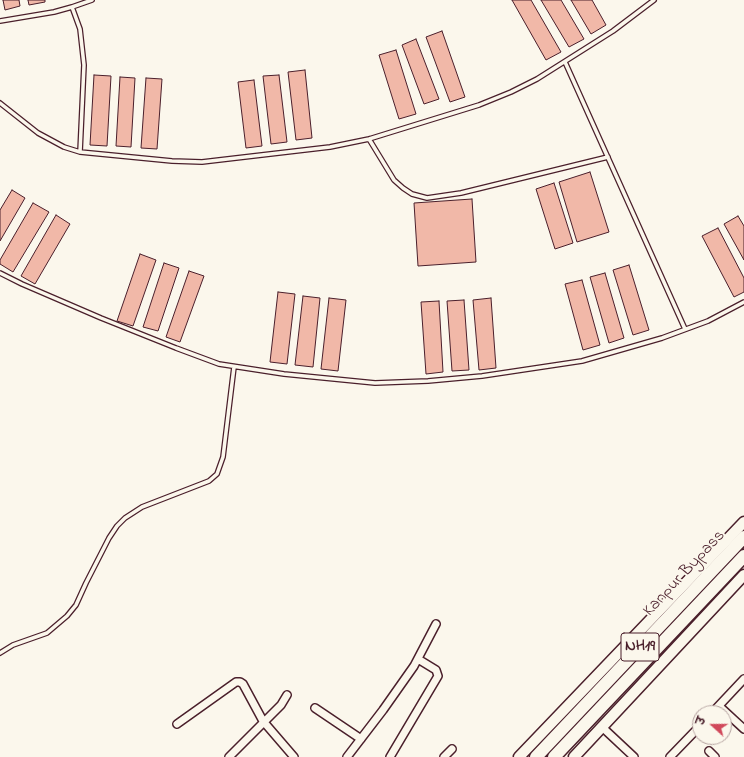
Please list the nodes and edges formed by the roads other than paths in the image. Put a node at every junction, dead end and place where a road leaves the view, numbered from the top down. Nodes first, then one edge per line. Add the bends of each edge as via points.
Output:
1 (92, 0) edge
2 (654, 0) edge
3 (72, 8) junction
4 (0, 21) edge
5 (565, 62) junction
6 (0, 103) edge
7 (369, 139) junction
8 (80, 152) junction
9 (608, 157) junction
10 (0, 273) edge
11 (744, 302) edge
12 (685, 329) junction
13 (234, 367) junction
14 (744, 522) edge
15 (744, 537) edge
16 (744, 556) edge
17 (744, 575) edge
18 (436, 624) dead end
19 (0, 653) edge
20 (418, 659) junction
21 (744, 679) edge
22 (287, 695) dead end
23 (720, 705) edge
24 (315, 708) dead end
25 (732, 718) edge
26 (263, 722) junction
27 (177, 724) dead end
28 (602, 727) junction
29 (744, 729) edge
30 (692, 734) edge
31 (361, 739) junction
32 (452, 749) dead end
33 (709, 751) dead end
34 (290, 756) edge
35 (229, 757) edge
36 (347, 757) edge
37 (390, 757) edge
38 (444, 757) edge
39 (519, 757) edge
40 (536, 757) edge
41 (554, 757) edge
42 (574, 757) edge
43 (634, 757) edge
44 (670, 757) edge
45 (715, 757) edge

1 - 3 lane
2 - 5 lane via 613,31
3 - 4 lane
3 - 8 lane via 80,29 84,65
5 - 7 lane via 511,92 478,105
5 - 9 lane
6 - 8 lane via 38,133 64,147
7 - 8 lane via 330,147 202,162
7 - 9 lane via 394,180 412,194 427,198 461,193
9 - 12 lane
10 - 13 lane via 101,318 219,364
11 - 12 lane via 708,321
12 - 13 lane via 582,361 428,382 375,384
13 - 19 lane via 223,457 217,474 209,481 142,507 125,518 116,526 76,605 67,616 47,633 13,645
14 - 39 main road
15 - 40 highway, Kanpur Bypass / NH19
16 - 41 highway, Kanpur Bypass / NH19
17 - 28 main road
18 - 20 street
20 - 31 street
20 - 37 street via 436,670 438,676
21 - 23 street
22 - 26 street via 281,705
24 - 31 street
25 - 29 street
26 - 27 street via 243,684 236,682
26 - 34 street
26 - 35 street
28 - 42 main road
28 - 43 street
30 - 44 street
31 - 36 street
32 - 38 street
33 - 45 street

